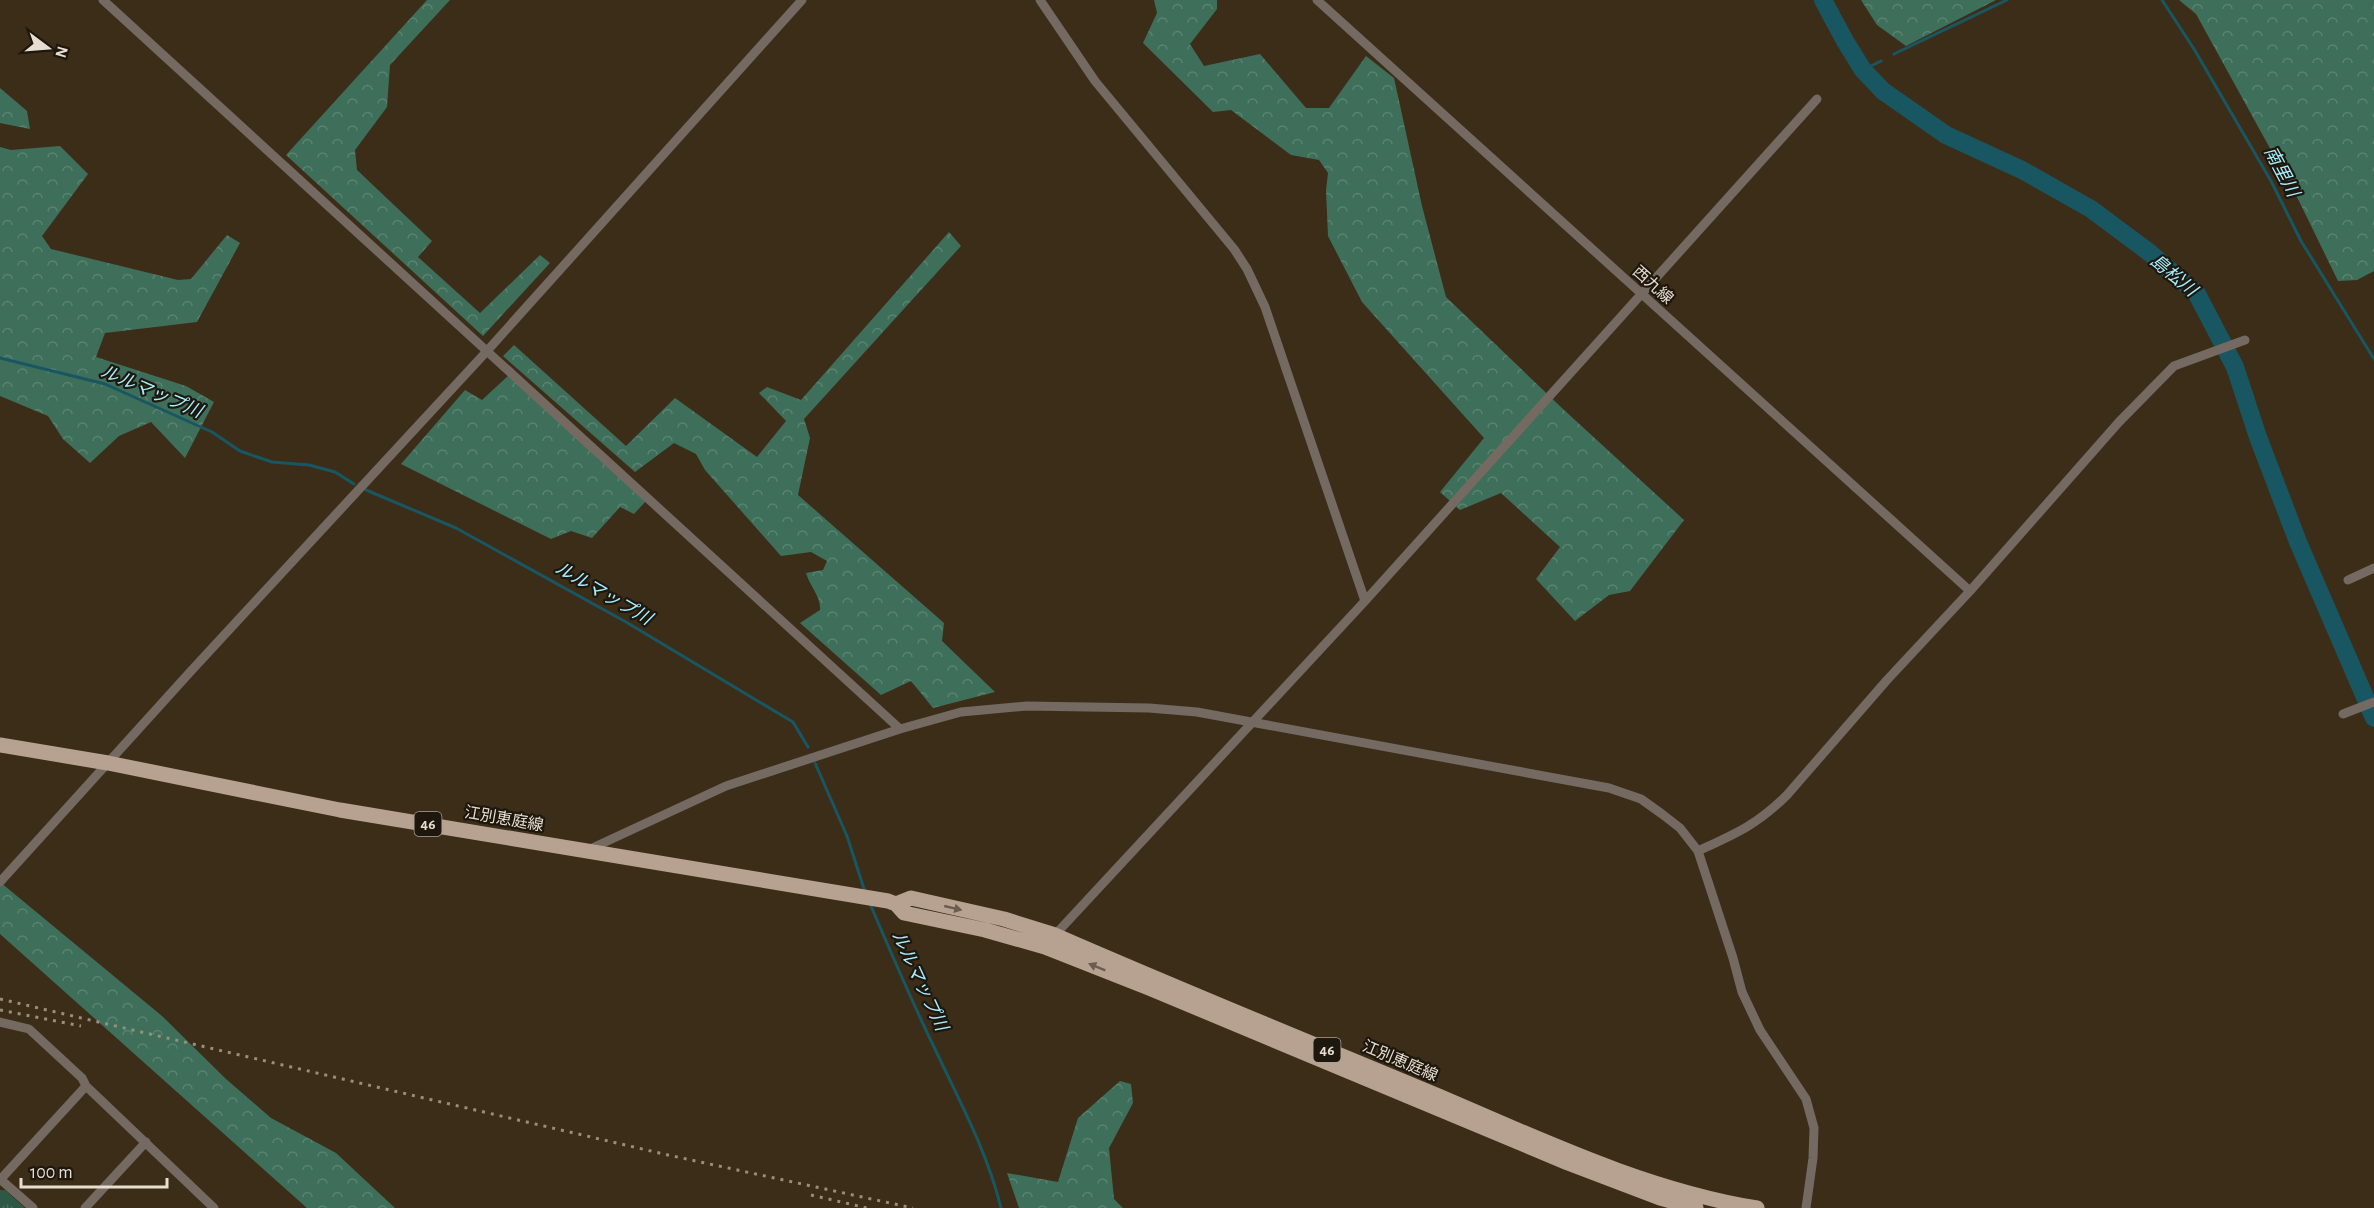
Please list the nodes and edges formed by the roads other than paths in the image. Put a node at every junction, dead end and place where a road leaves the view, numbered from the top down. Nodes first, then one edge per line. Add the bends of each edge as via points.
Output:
1 (103, 0) edge
2 (802, 0) edge
3 (1040, 0) edge
4 (1317, 0) edge
5 (1817, 99) dead end
6 (1641, 295) junction
7 (2244, 340) dead end
8 (487, 351) junction
9 (2374, 568) edge
10 (2348, 580) dead end
11 (1970, 591) junction
12 (1365, 601) junction
13 (2374, 702) edge
14 (2343, 714) dead end
15 (1252, 722) junction
16 (900, 729) junction
17 (0, 745) edge
18 (108, 763) junction
19 (586, 851) junction
20 (1698, 851) junction
21 (0, 882) edge
22 (1050, 941) junction
23 (2, 1025) edge
24 (86, 1086) junction
25 (146, 1142) junction
26 (0, 1179) edge
27 (33, 1208) edge
28 (85, 1208) edge
29 (214, 1208) edge
30 (1696, 1208) edge
31 (1757, 1208) edge
32 (1806, 1208) edge

1 - 8 street
2 - 8 street
3 - 12 street via 1095,81 1234,249 1246,269 1265,307
4 - 6 street, 西九線
5 - 6 street
6 - 11 street, 西九線
6 - 12 street
7 - 11 street via 2174,366 2119,422
8 - 16 street
8 - 18 street
9 - 10 street
11 - 20 street via 1769,813 1750,827
12 - 15 street
13 - 14 street
15 - 16 street via 1149,708 1028,706 961,712
15 - 20 street via 1609,788 1641,799 1680,828
15 - 22 street
16 - 19 street via 726,786
17 - 18 main road, 江別恵庭線 / 46
18 - 19 main road, 江別恵庭線 / 46 via 340,810
18 - 21 street
19 - 22 main road, 江別恵庭線 / 46 via 892,902 911,898 1005,920
20 - 32 street via 1742,992 1760,1030 1806,1099 1814,1128
30 -> 22 main road, 江別恵庭線 / 46 via 1568,1163
22 - 31 main road, 江別恵庭線 / 46 via 1576,1154 1670,1188
23 - 24 street via 28,1029
24 - 25 street
24 - 26 street
25 - 28 street
25 - 29 street
26 - 27 street

